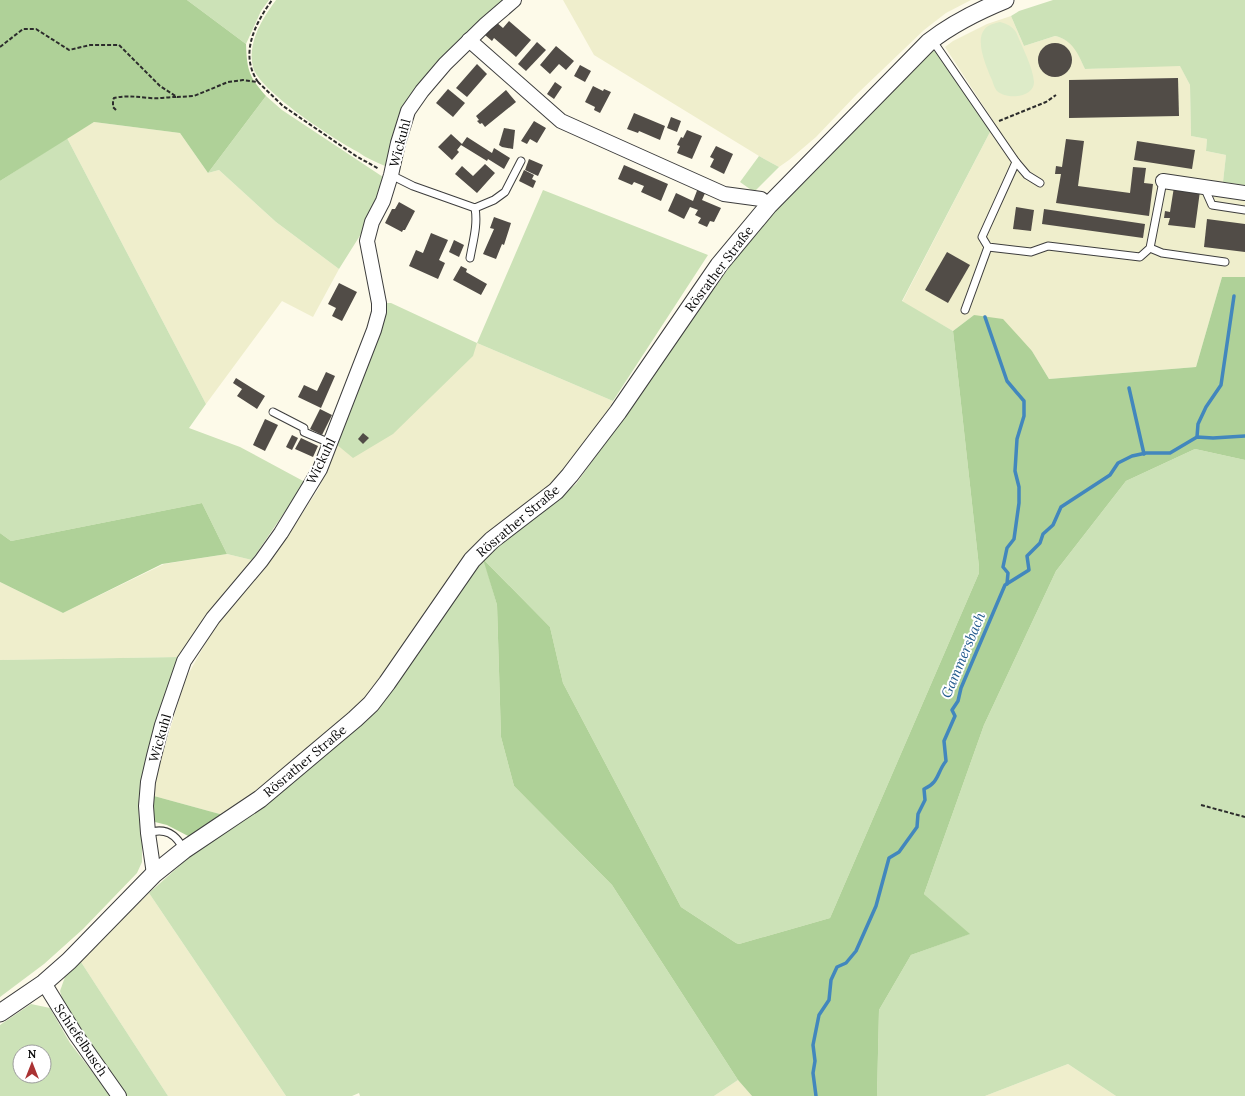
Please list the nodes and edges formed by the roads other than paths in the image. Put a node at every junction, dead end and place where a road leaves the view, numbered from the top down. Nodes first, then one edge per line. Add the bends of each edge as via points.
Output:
1 (514, 0) edge
2 (1004, 0) edge
3 (469, 40) junction
4 (929, 42) junction
5 (521, 161) dead end
6 (1016, 162) junction
7 (391, 175) junction
8 (1163, 181) joint
9 (1040, 183) dead end
10 (1204, 187) junction
11 (1245, 193) edge
12 (768, 205) junction
13 (475, 208) junction
14 (1245, 210) edge
15 (988, 247) junction
16 (1150, 248) junction
17 (470, 258) dead end
18 (1225, 262) dead end
19 (965, 310) dead end
20 (272, 412) dead end
21 (330, 443) junction
22 (148, 833) junction
23 (184, 850) junction
24 (154, 874) junction
25 (44, 983) junction
26 (0, 1013) edge
27 (119, 1096) edge

1 - 3 street, Wickuhl
2 - 4 street, Rösrather Straße via 947,28
3 - 7 street, Wickuhl via 422,91 408,111
3 - 12 street via 561,121 724,194 761,199
4 - 6 lane via 937,47
4 - 12 street, Rösrather Straße
5 - 13 lane via 505,192
6 - 9 lane
6 - 15 lane via 982,237
7 - 13 lane via 413,186
7 - 21 street, Wickuhl via 367,241 379,312
8 - 10 street
8 - 16 lane
10 - 11 street
10 - 14 lane via 1212,205
12 - 23 street, Rösrather Straße via 719,265 618,412 570,475 556,491 492,540 472,560 370,704 260,799
13 - 17 lane via 476,231
15 - 16 lane via 1031,252 1048,246 1140,257
15 - 19 lane
16 - 18 lane via 1162,253
20 - 21 lane via 304,428 304,432
21 - 22 street, Wickuhl via 320,469 281,533 214,618 184,661 162,725 148,782
22 - 23 lane via 170,833 176,837
22 - 24 street, Wickuhl
23 - 24 street, Rösrather Straße
24 - 25 street, Rösrather Straße
25 - 26 street, Rösrather Straße
25 - 27 street, Schiefelbusch via 76,1035

